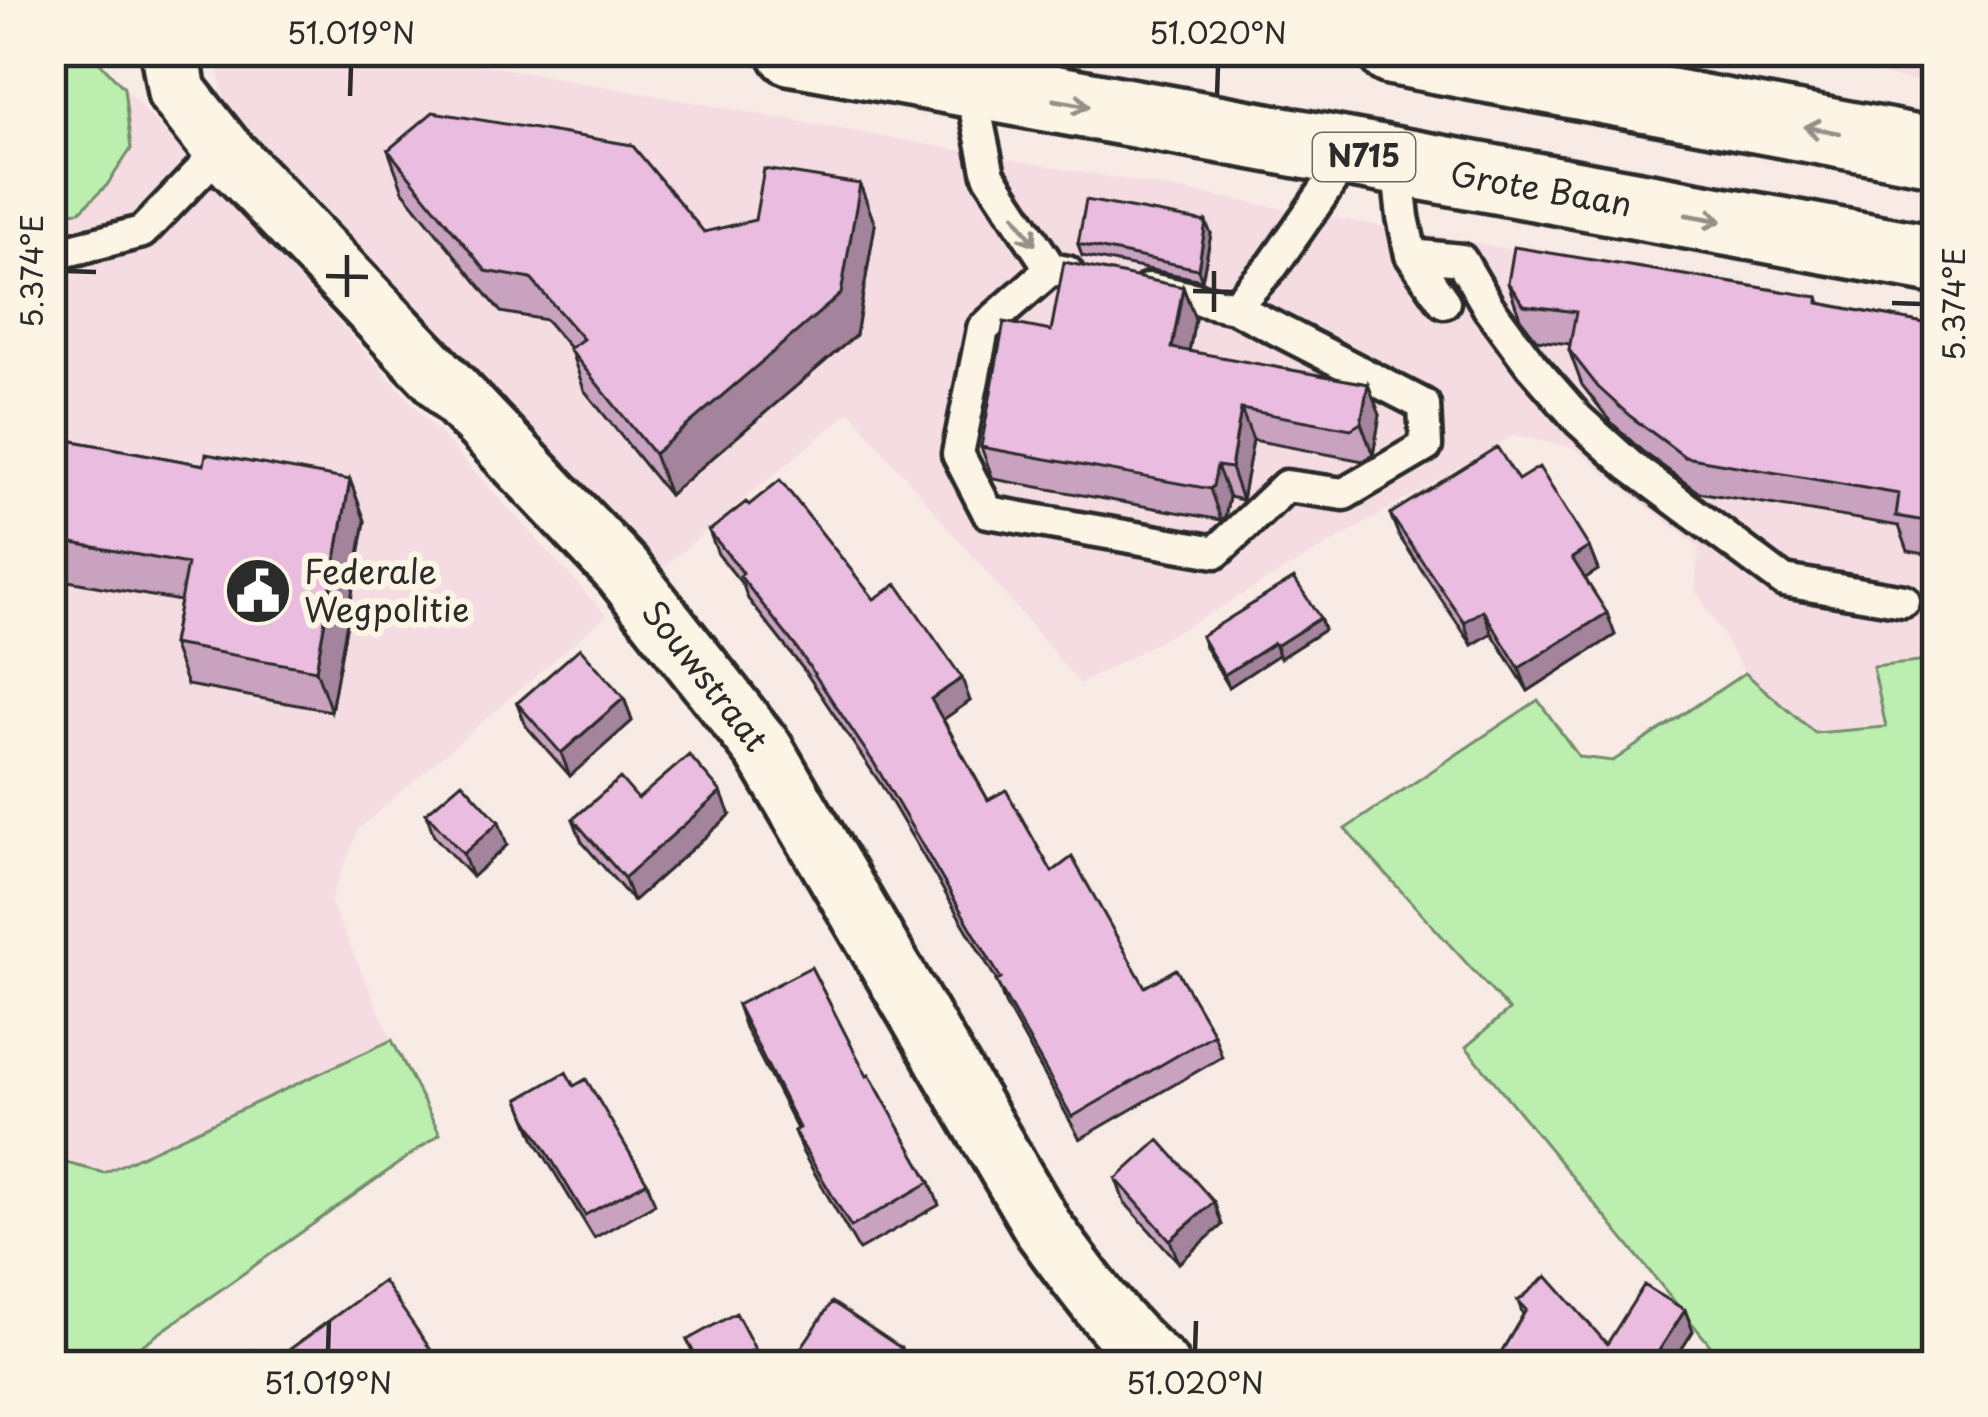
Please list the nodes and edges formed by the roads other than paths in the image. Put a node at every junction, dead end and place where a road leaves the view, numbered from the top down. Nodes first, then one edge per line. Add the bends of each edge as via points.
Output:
1 (170, 51) edge
2 (792, 51) edge
3 (1393, 51) edge
4 (970, 84) junction
5 (222, 149) junction
6 (1937, 152) edge
7 (1366, 157) junction
8 (51, 255) edge
9 (1411, 255) junction
10 (1937, 260) edge
11 (1051, 269) junction
12 (1444, 302) dead end
13 (1234, 307) junction
14 (1904, 601) dead end
15 (1160, 1366) edge

1 - 5 street, Souwstraat via 177,92
2 - 4 main road, Grote Baan / N715
6 -> 3 main road
4 -> 7 main road, Grote Baan / N715
4 -> 11 lane via 989,175
5 - 8 lane via 142,232
5 - 15 street, Souwstraat via 623,571 764,750 1044,1229 1096,1301
7 - 9 lane via 1402,217
7 -> 10 main road, Grote Baan / N715
7 - 13 lane via 1330,183
9 - 12 lane
9 - 14 lane via 1461,260 1579,420 1784,581
11 - 13 lane
11 - 13 lane via 982,329 958,454 988,512 1216,552 1286,486 1344,494 1426,446 1424,405

